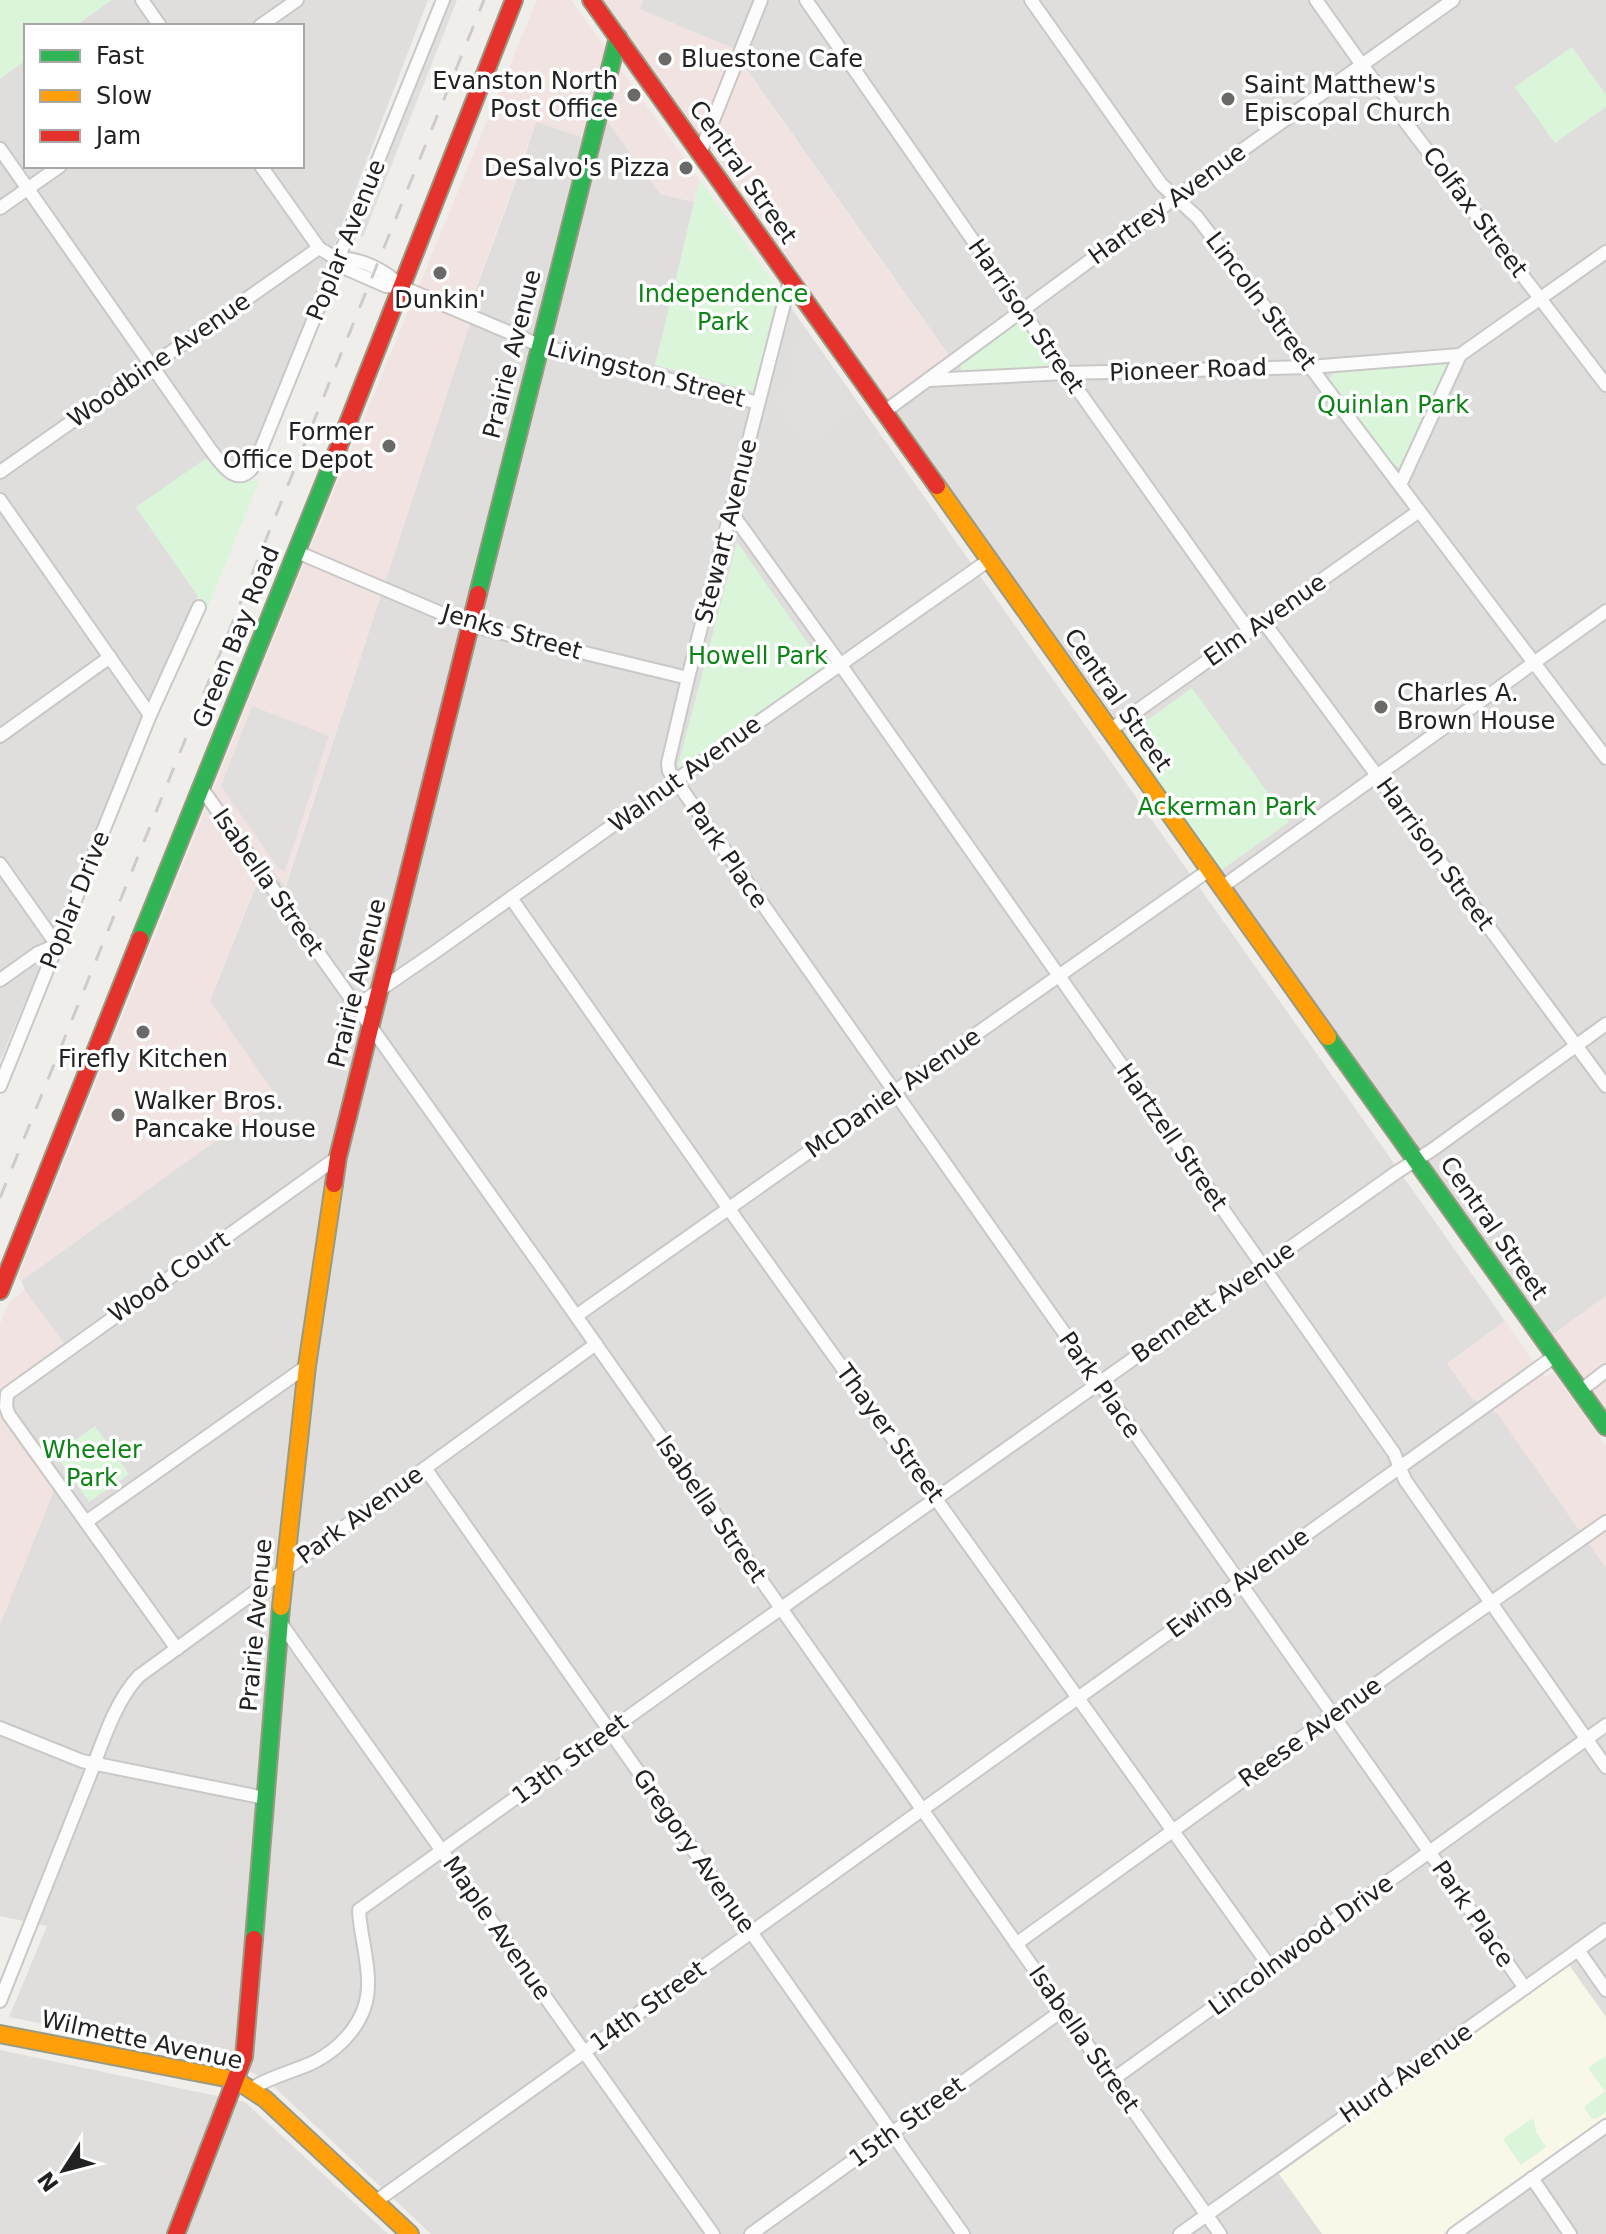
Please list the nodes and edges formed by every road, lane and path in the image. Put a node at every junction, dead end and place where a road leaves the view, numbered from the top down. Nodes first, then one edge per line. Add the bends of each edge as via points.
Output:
1 (142, 0) edge
2 (297, 0) edge
3 (443, 0) edge
4 (514, 0) edge
5 (591, 0) edge
6 (761, 0) edge
7 (806, 0) edge
8 (1031, 0) edge
9 (1316, 0) edge
10 (1453, 0) edge
11 (159, 24) edge
12 (263, 24) edge
13 (618, 37) junction
14 (1362, 65) junction
15 (0, 149) edge
16 (700, 153) junction
17 (57, 168) edge
18 (262, 168) edge
19 (28, 189) junction
20 (1175, 198) junction
21 (0, 208) edge
22 (319, 248) junction
23 (1606, 252) edge
24 (337, 259) junction
25 (790, 280) junction
26 (402, 287) junction
27 (1541, 298) junction
28 (1022, 311) junction
29 (539, 345) junction
30 (1460, 355) junction
31 (151, 365) junction
32 (1310, 367) junction
33 (1066, 373) junction
34 (928, 380) junction
35 (1606, 385) edge
36 (758, 403) junction
37 (884, 412) junction
38 (0, 472) edge
39 (1400, 485) junction
40 (0, 500) edge
41 (1419, 511) junction
42 (731, 512) junction
43 (297, 552) junction
44 (989, 560) junction
45 (199, 607) dead end
46 (1606, 611) edge
47 (1263, 621) junction
48 (469, 625) junction
49 (1249, 631) junction
50 (110, 657) junction
51 (1534, 663) junction
52 (840, 664) junction
53 (688, 678) junction
54 (150, 715) junction
55 (1110, 730) junction
56 (0, 736) edge
57 (1606, 758) edge
58 (1377, 776) junction
59 (675, 781) junction
60 (200, 786) junction
61 (0, 864) edge
62 (1209, 870) junction
63 (1222, 887) junction
64 (511, 898) junction
65 (57, 945) junction
66 (1059, 976) junction
67 (0, 980) edge
68 (381, 989) junction
69 (353, 1002) junction
70 (1606, 1024) edge
71 (371, 1026) junction
72 (1576, 1045) junction
73 (0, 1086) edge
74 (1606, 1086) edge
75 (894, 1092) junction
76 (338, 1157) junction
77 (1416, 1160) junction
78 (729, 1209) junction
79 (1263, 1267) junction
80 (0, 1291) edge
81 (576, 1316) junction
82 (596, 1344) junction
83 (1555, 1356) junction
84 (307, 1366) junction
85 (1606, 1371) edge
86 (1098, 1383) junction
87 (1580, 1391) junction
88 (1606, 1427) edge
89 (1400, 1467) junction
90 (425, 1468) junction
91 (936, 1499) junction
92 (86, 1522) junction
93 (1606, 1522) edge
94 (284, 1570) junction
95 (1239, 1583) junction
96 (1492, 1603) junction
97 (781, 1609) junction
98 (280, 1622) junction
99 (177, 1649) junction
100 (1079, 1697) junction
101 (1333, 1716) junction
102 (1606, 1725) edge
103 (0, 1728) edge
104 (609, 1731) junction
105 (1587, 1739) junction
106 (94, 1764) junction
107 (1606, 1767) edge
108 (265, 1798) junction
109 (921, 1810) junction
110 (1174, 1829) junction
111 (442, 1851) junction
112 (1429, 1852) junction
113 (1606, 1930) edge
114 (751, 1932) junction
115 (1016, 1944) junction
116 (1578, 1950) junction
117 (1270, 1967) junction
118 (1525, 1988) junction
119 (1606, 1990) edge
120 (0, 2001) edge
121 (1063, 2010) junction
122 (0, 2034) edge
123 (584, 2052) junction
124 (1112, 2080) junction
125 (244, 2084) junction
126 (1606, 2126) edge
127 (892, 2133) junction
128 (1532, 2178) junction
129 (375, 2202) junction
130 (1206, 2215) junction
131 (176, 2234) edge
132 (410, 2234) edge
133 (713, 2234) edge
134 (751, 2234) edge
135 (963, 2234) edge
136 (1180, 2234) edge
137 (1220, 2234) edge
138 (1454, 2234) edge
139 (1570, 2234) edge

1 - 11 street
2 - 12 street
3 - 24 street, Poplar Avenue
4 - 26 main road, Green Bay Road
5 - 13 main road, Central Street
6 - 16 street
7 - 28 street, Harrison Street
8 - 20 street, Lincoln Street
9 - 14 street, Colfax Street
10 - 14 street, Hartrey Avenue
13 - 16 main road, Central Street
13 - 29 main road, Prairie Avenue
14 - 20 street, Hartrey Avenue
14 - 27 street, Colfax Street
15 - 19 street
16 - 25 main road, Central Street
17 - 19 street
18 - 22 street, Livingston Street
19 - 21 street
19 - 31 street
20 - 28 street, Hartrey Avenue
20 - 32 street, Lincoln Street via 1197,217
22 - 24 street, Livingston Street
22 - 31 street, Woodbine Avenue
23 - 27 street
24 - 26 street, Livingston Street via 386,286
24 - 31 street, Poplar Avenue via 255,464 243,476 226,470
25 - 36 street, Stewart Avenue
25 - 37 main road, Central Street
26 - 29 street, Livingston Street
26 - 43 main road, Green Bay Road
27 - 30 street
27 - 35 street, Colfax Street
28 - 33 street, Harrison Street
28 - 34 street, Hartrey Avenue
29 - 36 street, Livingston Street
29 - 48 main road, Prairie Avenue
30 - 32 street, Pioneer Road
30 - 39 street
31 - 38 street, Woodbine Avenue
32 - 33 street, Pioneer Road
32 - 39 street, Lincoln Street
33 - 34 street, Pioneer Road
33 - 49 street, Harrison Street
34 - 37 street, Hartrey Avenue
36 - 42 street, Stewart Avenue
37 - 44 main road, Central Street
39 - 41 street, Lincoln Street
40 - 50 street
41 - 47 street, Elm Avenue
41 - 51 street, Lincoln Street
42 - 52 street, Hartzell Street
42 - 53 street, Stewart Avenue
43 - 48 street, Jenks Street
43 - 60 main road, Green Bay Road
44 - 52 street, Walnut Avenue
44 - 55 main road, Central Street
45 - 54 street
46 - 51 street
47 - 49 street, Elm Avenue
47 - 58 street, Harrison Street
48 - 53 street, Jenks Street
48 - 68 main road, Prairie Avenue
49 - 55 street, Elm Avenue
50 - 54 street
50 - 56 street
51 - 57 street, Lincoln Street
51 - 58 street
52 - 59 street, Walnut Avenue
52 - 66 street, Hartzell Street
53 - 59 street, Stewart Avenue via 668,763
54 - 65 street, Poplar Drive
55 - 62 main road, Central Street
58 - 63 street
58 - 72 street, Harrison Street
59 - 64 street, Walnut Avenue
59 - 75 street, Park Place
60 - 69 street, Isabella Street
60 - 80 main road, Green Bay Road
61 - 65 street
62 - 63 main road, Central Street
62 - 66 street, McDaniel Avenue
63 - 77 main road, Central Street
64 - 68 street, Walnut Avenue
64 - 78 street, Thayer Street
65 - 67 street
65 - 73 street, Poplar Drive
66 - 75 street, McDaniel Avenue
66 - 79 street, Hartzell Street
68 - 69 street, Walnut Avenue
68 - 71 main road, Prairie Avenue
69 - 71 street, Isabella Street
70 - 72 street, Bennett Avenue
71 - 76 main road, Prairie Avenue
71 - 81 street, Isabella Street
72 - 74 street, Harrison Street
72 - 77 street, Bennett Avenue
75 - 78 street, McDaniel Avenue
75 - 86 street, Park Place
76 - 84 main road, Prairie Avenue
76 - 92 street, Wood Court via 12,1388 5,1400 9,1415
77 - 79 street, Bennett Avenue
77 - 83 main road, Central Street
78 - 81 street, McDaniel Avenue
78 - 91 street, Thayer Street
79 - 86 street, Bennett Avenue
79 - 89 street, Hartzell Street
81 - 82 street, Isabella Street
82 - 90 street, Park Avenue
82 - 97 street, Isabella Street
83 - 87 main road, Central Street
83 - 89 street, Ewing Avenue
84 - 92 street
84 - 94 main road, Prairie Avenue
85 - 87 street
86 - 91 street, Bennett Avenue
86 - 95 street, Park Place
87 - 88 main road, Central Street
89 - 95 street, Ewing Avenue
89 - 96 street, Hartzell Street
90 - 94 street, Park Avenue
90 - 104 street, Gregory Avenue
91 - 97 street, Bennett Avenue
91 - 100 street, Thayer Street
92 - 99 street
93 - 96 street, Reese Avenue
94 - 98 main road, Prairie Avenue
94 - 99 street, Park Avenue
95 - 100 street, Ewing Avenue
95 - 101 street, Park Place
96 - 101 street, Reese Avenue
96 - 105 street, Hartzell Street
97 - 104 street, 13th Street
97 - 109 street, Isabella Street
98 - 108 main road, Prairie Avenue
98 - 111 street, Maple Avenue
99 - 106 street, Park Avenue via 131,1685
100 - 109 street, Ewing Avenue
100 - 110 street, Thayer Street
101 - 110 street, Reese Avenue
101 - 112 street, Park Place
102 - 105 street, Lincolnwood Drive
103 - 106 street
104 - 111 street, 13th Street
104 - 114 street, Gregory Avenue
105 - 107 street, Hartzell Street
105 - 112 street, Lincolnwood Drive
106 - 108 street
106 - 120 street, Park Avenue
108 - 125 main road, Prairie Avenue
109 - 114 street, 14th Street
109 - 115 street, Isabella Street
110 - 115 street, Reese Avenue
110 - 117 street, Thayer Street
111 - 123 street, Maple Avenue
111 - 125 street, 13th Street via 359,1910 368,1984 364,2010 349,2035 298,2069
112 - 117 street, Lincolnwood Drive
112 - 118 street, Park Place
113 - 116 street, Hurd Avenue
114 - 123 street, 14th Street
114 - 127 street, Gregory Avenue
115 - 121 street, Isabella Street
116 - 118 street, Hurd Avenue
116 - 119 street
117 - 124 street, Lincolnwood Drive
118 - 130 street, Hurd Avenue
121 - 124 street, Isabella Street
121 - 127 street, 15th Street
122 - 125 main road, Wilmette Avenue
123 - 129 street, 14th Street
123 - 133 street, Maple Avenue
124 - 130 street, Isabella Street
125 - 129 main road, Wilmette Avenue
125 - 131 main road, Prairie Avenue
126 - 128 street
127 - 134 street, 15th Street
127 - 135 street, Gregory Avenue
128 - 138 street
128 - 139 street
129 - 132 main road, Wilmette Avenue
130 - 136 street, Hurd Avenue
130 - 137 street, Isabella Street

